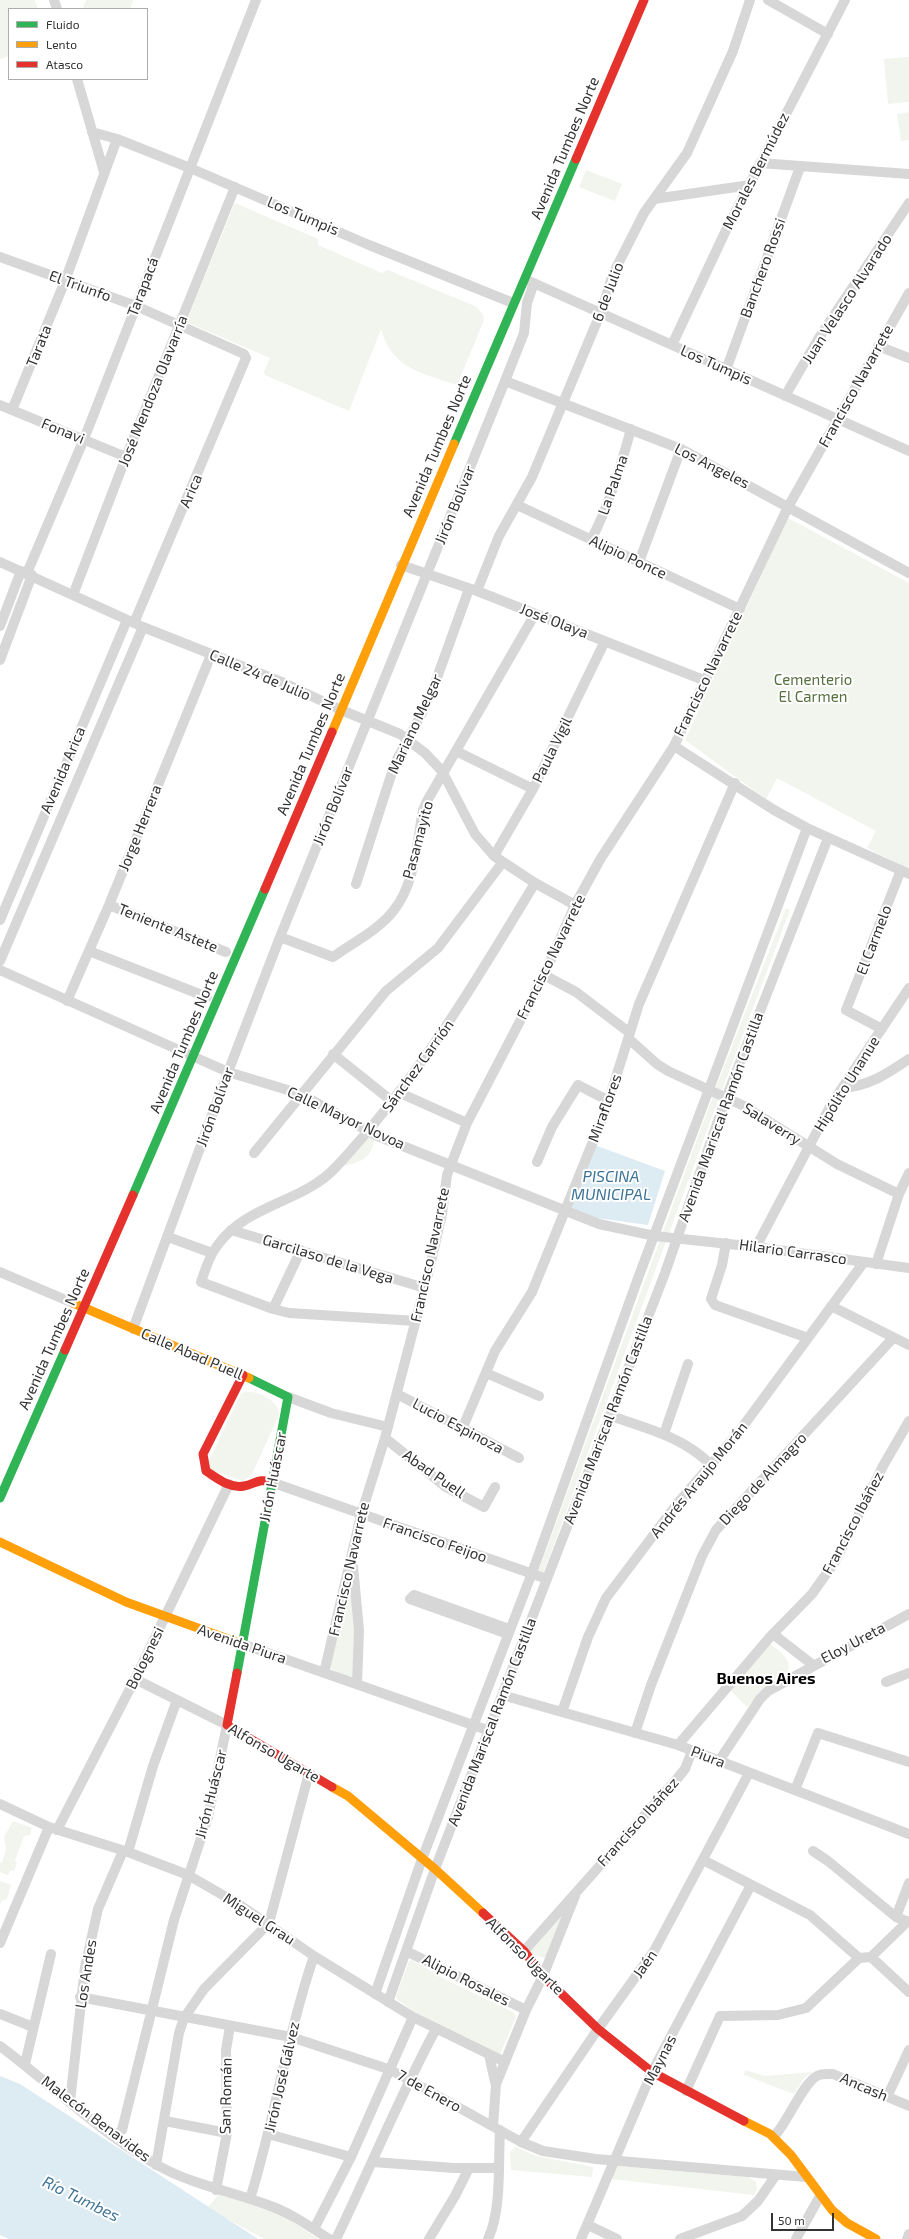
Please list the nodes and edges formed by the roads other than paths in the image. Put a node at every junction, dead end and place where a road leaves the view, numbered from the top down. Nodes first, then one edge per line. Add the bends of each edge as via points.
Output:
1 (256, 0) edge
2 (644, 0) edge
3 (750, 0) edge
4 (768, 0) edge
5 (845, 0) edge
6 (828, 34) junction
7 (77, 80) edge
8 (92, 132) junction
9 (117, 139) junction
10 (760, 163) junction
11 (800, 167) junction
12 (190, 168) junction
13 (104, 172) junction
14 (909, 174) edge
15 (750, 185) junction
16 (235, 187) junction
17 (654, 198) junction
18 (909, 203) edge
19 (0, 257) edge
20 (524, 279) junction
21 (65, 282) junction
22 (534, 283) junction
23 (909, 293) edge
24 (506, 301) junction
25 (136, 306) junction
26 (601, 312) junction
27 (180, 325) junction
28 (672, 345) junction
29 (878, 346) junction
30 (246, 358) joint
31 (909, 358) edge
32 (726, 370) junction
33 (505, 381) junction
34 (785, 396) junction
35 (562, 402) junction
36 (0, 405) edge
37 (12, 410) junction
38 (838, 419) junction
39 (631, 429) junction
40 (84, 439) junction
41 (681, 450) junction
42 (909, 451) edge
43 (126, 457) junction
44 (517, 505) junction
45 (788, 507) junction
46 (591, 540) junction
47 (0, 562) edge
48 (638, 562) junction
49 (395, 563) junction
50 (27, 573) junction
51 (909, 573) edge
52 (426, 575) junction
53 (473, 590) junction
54 (73, 596) junction
55 (740, 609) junction
56 (535, 614) junction
57 (135, 623) junction
58 (0, 626) edge
59 (605, 641) junction
60 (211, 655) junction
61 (0, 660) edge
62 (706, 681) junction
63 (336, 694) dead end
64 (329, 709) junction
65 (341, 710) junction
66 (367, 721) junction
67 (408, 739) junction
68 (674, 746) junction
69 (456, 751) junction
70 (442, 771) junction
71 (735, 783) junction
72 (533, 789) junction
73 (807, 828) junction
74 (828, 838) junction
75 (494, 856) junction
76 (502, 863) junction
77 (905, 872) edge
78 (534, 883) junction
79 (356, 884) dead end
80 (109, 905) junction
81 (575, 905) junction
82 (0, 920) edge
83 (280, 937) junction
84 (89, 951) junction
85 (226, 952) dead end
86 (0, 961) edge
87 (0, 970) edge
88 (544, 975) junction
89 (909, 988) edge
90 (207, 997) dead end
91 (67, 1001) junction
92 (882, 1029) junction
93 (630, 1036) junction
94 (333, 1054) junction
95 (193, 1057) junction
96 (909, 1059) edge
97 (228, 1072) junction
98 (842, 1088) junction
99 (708, 1090) junction
100 (400, 1093) junction
101 (301, 1094) junction
102 (726, 1098) junction
103 (609, 1101) junction
104 (393, 1102) junction
105 (468, 1123) junction
106 (368, 1130) junction
107 (808, 1146) junction
108 (254, 1152) dead end
109 (537, 1162) dead end
110 (451, 1164) junction
111 (909, 1173) edge
112 (899, 1194) junction
113 (564, 1210) junction
114 (231, 1230) junction
115 (655, 1236) junction
116 (168, 1237) junction
117 (676, 1237) junction
118 (726, 1243) junction
119 (756, 1247) junction
120 (301, 1250) junction
121 (212, 1254) junction
122 (864, 1262) junction
123 (876, 1264) junction
124 (909, 1268) edge
125 (0, 1272) edge
126 (425, 1288) junction
127 (73, 1304) joint
128 (831, 1306) junction
129 (83, 1308) junction
130 (273, 1309) junction
131 (416, 1321) junction
132 (133, 1330) junction
133 (808, 1338) junction
134 (893, 1338) junction
135 (909, 1345) edge
136 (688, 1364) dead end
137 (486, 1373) junction
138 (243, 1375) junction
139 (397, 1394) junction
140 (539, 1396) dead end
141 (288, 1397) junction
142 (611, 1416) junction
143 (909, 1421) edge
144 (388, 1427) junction
145 (463, 1427) junction
146 (664, 1434) junction
147 (385, 1438) junction
148 (519, 1458) dead end
149 (710, 1464) junction
150 (271, 1482) junction
151 (229, 1484) junction
152 (495, 1487) dead end
153 (0, 1498) edge
154 (360, 1515) junction
155 (0, 1542) edge
156 (352, 1556) junction
157 (532, 1573) junction
158 (547, 1579) junction
159 (909, 1614) edge
160 (165, 1617) junction
161 (508, 1632) junction
162 (774, 1634) junction
163 (242, 1644) junction
164 (813, 1665) junction
165 (324, 1673) junction
166 (909, 1673) edge
167 (135, 1679) junction
168 (886, 1682) dead end
169 (358, 1684) junction
170 (502, 1695) junction
171 (177, 1700) junction
172 (562, 1712) junction
173 (227, 1725) junction
174 (474, 1726) junction
175 (490, 1731) junction
176 (635, 1733) junction
177 (678, 1745) junction
178 (692, 1751) junction
179 (719, 1761) junction
180 (909, 1762) edge
181 (309, 1773) junction
182 (749, 1773) junction
183 (795, 1790) junction
184 (0, 1804) edge
185 (53, 1829) junction
186 (909, 1834) edge
187 (813, 1851) dead end
188 (125, 1852) junction
189 (422, 1859) junction
190 (703, 1860) junction
191 (435, 1869) junction
192 (188, 1875) junction
193 (909, 1883) edge
194 (751, 1885) junction
195 (578, 1889) junction
196 (896, 1917) junction
197 (908, 1922) edge
198 (269, 1923) junction
199 (0, 1943) edge
200 (406, 1951) junction
201 (524, 1951) junction
202 (50, 1954) dead end
203 (314, 1956) junction
204 (871, 1957) junction
205 (859, 1958) junction
206 (543, 1976) junction
207 (909, 1992) edge
208 (375, 1994) junction
209 (80, 1997) junction
210 (388, 2002) junction
211 (526, 2010) junction
212 (152, 2012) junction
213 (0, 2014) edge
214 (414, 2017) junction
215 (184, 2018) junction
216 (230, 2026) junction
217 (33, 2027) junction
218 (436, 2029) junction
219 (598, 2029) junction
220 (291, 2037) junction
221 (0, 2046) edge
222 (909, 2050) edge
223 (489, 2055) junction
224 (505, 2062) junction
225 (25, 2064) junction
226 (391, 2070) junction
227 (652, 2072) junction
228 (409, 2080) junction
229 (496, 2084) junction
230 (686, 2091) junction
231 (887, 2097) junction
232 (70, 2102) junction
233 (909, 2106) edge
234 (165, 2121) junction
235 (496, 2128) junction
236 (227, 2133) junction
237 (777, 2133) dead end
238 (268, 2134) junction
239 (115, 2136) junction
240 (521, 2142) junction
241 (351, 2157) junction
242 (615, 2160) junction
243 (373, 2162) junction
244 (156, 2165) junction
245 (469, 2168) junction
246 (498, 2168) junction
247 (776, 2175) junction
248 (806, 2177) junction
249 (216, 2190) junction
250 (820, 2196) junction
251 (250, 2199) junction
252 (588, 2225) junction
253 (314, 2229) junction
254 (909, 2234) edge
255 (329, 2239) edge
256 (336, 2239) edge
257 (429, 2239) edge
258 (488, 2239) edge
259 (581, 2239) edge
260 (617, 2239) edge
261 (680, 2239) edge
262 (796, 2239) edge
263 (876, 2239) edge
264 (907, 2239) edge

1 - 12 street, Tarapacá
2 - 20 main road, Avenida Tumbes Norte
3 - 17 street, 6 de Julio via 733,51 687,154
4 - 6 street
5 - 6 street, Morales Bermúdez
6 - 10 street, Morales Bermúdez
7 - 8 street
8 - 9 street, Los Tumpis
8 - 13 street
9 - 12 street, Los Tumpis
9 - 13 street
10 - 11 street
10 - 15 street, Morales Bermúdez
11 - 14 street
11 - 32 street, Banchero Rossi
12 - 16 street, Los Tumpis
12 - 25 street, Tarapacá
13 - 21 street
15 - 17 street
15 - 28 street, Morales Bermúdez via 684,315
16 - 24 street, Los Tumpis
16 - 27 street, José Mendoza Olavarría
17 - 26 street, 6 de Julio via 613,274
18 - 34 street, Juan Velasco Alvarado via 820,336
19 - 21 street, El Triunfo
20 - 22 street, Los Tumpis
20 - 24 main road, Avenida Tumbes Norte
21 - 25 street, El Triunfo
21 - 37 street, Tarata
22 - 26 street, Los Tumpis
22 - 33 street, Jirón Bolívar via 527,303 524,334
23 - 29 street, Francisco Navarrete
24 - 49 main road, Avenida Tumbes Norte
25 - 27 street, El Triunfo
25 - 40 street, Tarapacá
26 - 28 street, Los Tumpis
26 - 35 street, 6 de Julio
27 - 30 street, El Triunfo via 244,354
27 - 43 street, José Mendoza Olavarría
28 - 32 street, Los Tumpis
29 - 31 street
29 - 38 street, Francisco Navarrete
30 - 57 street, Arica
32 - 34 street, Los Tumpis
33 - 35 street, Los Angeles
33 - 52 street, Jirón Bolívar
34 - 38 street, Los Tumpis
35 - 39 street, Los Angeles
35 - 44 street, 6 de Julio via 532,477
36 - 37 street, Fonavi
37 - 40 street, Fonavi
38 - 42 street, Los Tumpis
38 - 45 street, Francisco Navarrete
39 - 41 street, Los Angeles
39 - 46 street, La Palma via 598,527
40 - 43 street, Fonavi
40 - 50 street, Tarapacá
41 - 45 street, Los Angeles
41 - 48 street
43 - 54 street, José Mendoza Olavarría
44 - 46 street, Alipio Ponce
44 - 53 street, 6 de Julio
45 - 51 street, Los Angeles
45 - 55 street, Francisco Navarrete
46 - 48 street, Alipio Ponce
47 - 50 street, Calle 24 de Julio
48 - 55 street, Alipio Ponce
49 - 52 street, José Olaya
49 - 65 main road, Avenida Tumbes Norte
50 - 54 street, Calle 24 de Julio
50 - 58 street
50 - 61 street
52 - 53 street, José Olaya
52 - 66 street, Jirón Bolívar
53 - 56 street, José Olaya
53 - 67 street, Mariano Melgar via 434,686
54 - 57 street, Calle 24 de Julio
55 - 62 street, Francisco Navarrete
56 - 59 street, José Olaya
56 - 69 street, Pasamayito
57 - 60 street, Calle 24 de Julio
57 - 82 street, Avenida Arica
57 - 86 street
59 - 62 street, José Olaya
59 - 72 street, Paula Vigil
60 - 64 street, Calle 24 de Julio via 284,684
60 - 80 street, Jorge Herrera
62 - 68 street, Francisco Navarrete
63 - 64 main road, Avenida Tumbes Norte
64 - 65 street, Calle 24 de Julio
65 - 66 street, Calle 24 de Julio
65 - 95 main road, Avenida Tumbes Norte
66 - 67 street, Calle 24 de Julio
66 - 83 street, Jirón Bolívar
67 - 70 street, Calle 24 de Julio
67 - 79 street, Mariano Melgar via 394,763
68 - 71 street
68 - 81 street, Francisco Navarrete via 601,858
69 - 70 street, Pasamayito
69 - 72 street
70 - 75 street, Calle 24 de Julio via 475,834
70 - 83 street, Pasamayito via 423,810 411,870 404,893 393,912 333,957
71 - 73 street via 774,810
71 - 93 street, Miraflores via 639,1004
72 - 75 street, Paula Vigil
73 - 74 street
73 - 99 street, Avenida Mariscal Ramón Castilla
74 - 77 street
74 - 102 street, Avenida Mariscal Ramón Castilla
75 - 76 street, Calle 24 de Julio
76 - 78 street, Calle 24 de Julio
76 - 94 street via 438,948 386,991
77 - 92 street, El Carmelo via 846,1010
78 - 81 street, Calle 24 de Julio
78 - 100 street, Sánchez Carrión via 451,1021
80 - 84 street, Jorge Herrera
80 - 85 street, Teniente Astete
81 - 88 street, Francisco Navarrete
83 - 97 street, Jirón Bolívar
84 - 90 street
84 - 91 street, Jorge Herrera
87 - 91 street, Calle Mayor Novoa
88 - 93 street, Salaverry via 576,992
88 - 105 street, Francisco Navarrete
89 - 92 street, Hipólito Unanue
91 - 95 street, Calle Mayor Novoa
92 - 98 street, Hipólito Unanue
93 - 99 street, Salaverry via 657,1064
93 - 103 street, Miraflores
94 - 101 street
94 - 104 street
95 - 97 street, Calle Mayor Novoa
95 - 129 main road, Avenida Tumbes Norte
96 - 98 street via 877,1080 856,1087
97 - 101 street, Calle Mayor Novoa
97 - 116 street, Jirón Bolívar
98 - 107 street, Hipólito Unanue
99 - 102 street, Salaverry
99 - 115 street, Avenida Mariscal Ramón Castilla
100 - 104 street, Sánchez Carrión
100 - 105 street
101 - 106 street, Calle Mayor Novoa
101 - 108 street
102 - 107 street, Salaverry via 744,1106
102 - 117 street, Avenida Mariscal Ramón Castilla
103 - 109 street via 578,1085 552,1127
103 - 113 street, Miraflores
104 - 106 street, Sánchez Carrión
105 - 110 street, Francisco Navarrete
106 - 110 street, Calle Mayor Novoa
106 - 114 street, Sánchez Carrión via 325,1178 310,1188 247,1218
107 - 112 street, Salaverry via 837,1164
107 - 119 street, Hipólito Unanue
110 - 113 street, Calle Mayor Novoa
110 - 126 street, Francisco Navarrete
111 - 112 street
112 - 123 street
113 - 115 street, Calle Mayor Novoa via 599,1224
113 - 137 street, Miraflores via 532,1292 504,1335
114 - 120 street, Garcilaso de la Vega
114 - 121 street, Sánchez Carrión
115 - 117 street, Calle Mayor Novoa
115 - 157 street, Avenida Mariscal Ramón Castilla
116 - 121 street
116 - 132 street, Jirón Bolívar
117 - 118 street, Hilario Carrasco
117 - 142 street, Avenida Mariscal Ramón Castilla
118 - 119 street, Hilario Carrasco
118 - 133 street via 711,1299 715,1305
119 - 122 street, Hilario Carrasco
120 - 126 street, Garcilaso de la Vega
120 - 130 street
121 - 130 street, Sánchez Carrión via 201,1282
122 - 123 street, Hilario Carrasco
122 - 128 street, Andrés Araujo Morán
123 - 124 street, Hilario Carrasco
125 - 127 street, Calle Abad Puell
126 - 131 street, Francisco Navarrete
127 - 129 main road, Calle Abad Puell
128 - 133 street, Andrés Araujo Morán
128 - 134 street
129 - 132 main road, Calle Abad Puell
129 - 153 main road, Avenida Tumbes Norte
130 - 131 street via 289,1313
131 - 139 street, Francisco Navarrete
132 - 138 main road, Calle Abad Puell
133 - 149 street, Andrés Araujo Morán via 738,1433
134 - 135 street
134 - 176 street, Diego de Almagro via 716,1530 702,1556 651,1685
136 - 146 street
137 - 140 street
137 - 145 street, Miraflores
138 - 141 main road, Calle Abad Puell
138 - 151 main road via 203,1454 206,1471
139 - 144 street, Francisco Navarrete
139 - 145 street, Lucio Espinoza
141 - 144 street, Calle Abad Puell via 331,1413
141 - 150 main road, Jirón Huáscar
142 - 146 street
142 - 158 street, Avenida Mariscal Ramón Castilla
143 - 162 street, Francisco Ibáñez via 883,1466 836,1560 812,1594
144 - 147 street, Francisco Navarrete
145 - 148 street, Lucio Espinoza
146 - 149 street via 689,1446
147 - 152 street, Abad Puell via 446,1486 484,1507
147 - 154 street, Francisco Navarrete
149 - 172 street, Andrés Araujo Morán via 606,1598 588,1637
150 - 151 main road, Francisco Feijoo via 263,1478 244,1486
150 - 154 street, Francisco Feijoo
150 - 163 main road, Jirón Huáscar
151 - 160 street, Bolognesi
154 - 156 street, Francisco Navarrete
154 - 157 street, Francisco Feijoo
155 - 160 main road, Avenida Piura via 126,1602
156 - 165 street, Francisco Navarrete
156 - 169 street via 359,1630
157 - 158 street, Francisco Feijoo
157 - 161 street, Avenida Mariscal Ramón Castilla
158 - 170 street, Avenida Mariscal Ramón Castilla
159 - 164 street, Eloy Ureta
160 - 163 main road, Avenida Piura
160 - 167 street, Bolognesi
161 - 161 street via 414,1595 410,1599
161 - 174 street, Avenida Mariscal Ramón Castilla
162 - 164 street
162 - 177 street, Francisco Ibáñez
163 - 165 street, Avenida Piura
163 - 173 main road, Jirón Huáscar
164 - 179 street, Eloy Ureta via 768,1691 760,1699
165 - 169 street, Avenida Piura
166 - 168 street
167 - 171 street, Alfonso Ugarte
167 - 185 street, Bolognesi
169 - 174 street, Avenida Piura
170 - 172 street, Piura
170 - 175 street, Avenida Mariscal Ramón Castilla
171 - 173 street, Alfonso Ugarte
171 - 188 street, Los Andes
172 - 176 street, Piura
173 - 181 main road, Alfonso Ugarte
173 - 192 street, Jirón Huáscar via 208,1817
174 - 175 street, Avenida Piura
174 - 189 street, Avenida Mariscal Ramón Castilla
175 - 191 street, Avenida Mariscal Ramón Castilla
176 - 177 street, Piura
177 - 178 street, Piura
178 - 179 street, Piura
178 - 195 street, Francisco Ibáñez via 685,1770
179 - 182 street, Piura
180 - 183 street via 818,1733
181 - 189 main road, Alfonso Ugarte via 348,1796
181 - 198 street
182 - 183 street, Piura
182 - 190 street, Jaén
183 - 186 street, Piura
184 - 185 street, Miguel Grau
185 - 188 street, Miguel Grau
185 - 199 street, Bolognesi
187 - 196 street
188 - 192 street, Miguel Grau
188 - 209 street, Los Andes via 98,1909
189 - 191 main road, Alfonso Ugarte
189 - 208 street, Avenida Mariscal Ramón Castilla
190 - 194 street
190 - 219 street, Jaén via 654,1952
191 - 200 street, Avenida Mariscal Ramón Castilla
191 - 201 main road, Alfonso Ugarte
192 - 198 street, Miguel Grau
192 - 212 street, Jirón Huáscar via 174,1920
193 - 196 street
194 - 205 street via 810,1915
194 - 227 street, Maynas
195 - 201 street, Francisco Ibáñez
195 - 206 street, Francisco Ibáñez
196 - 197 street
197 - 204 street
198 - 203 street, Miguel Grau
198 - 215 street via 204,1989
200 - 210 street, Avenida Mariscal Ramón Castilla
200 - 211 street, Alipio Rosales
201 - 206 main road, Alfonso Ugarte
202 - 217 street
203 - 208 street, Miguel Grau
203 - 220 street, Jirón José Gálvez
204 - 205 street
204 - 207 street
205 - 230 street via 806,2008 778,2015 720,2016
206 - 211 street, Francisco Ibáñez
206 - 219 main road, Alfonso Ugarte
208 - 210 street, Miguel Grau
209 - 212 street, 7 de Enero
209 - 232 street, Los Andes
210 - 214 street, Miguel Grau
211 - 224 street, Francisco Ibáñez
212 - 215 street, 7 de Enero
212 - 239 street, Jirón Huáscar via 122,2130
213 - 217 street
214 - 218 street, Miguel Grau
214 - 226 street
215 - 216 street, 7 de Enero
215 - 234 street
216 - 220 street, 7 de Enero
216 - 236 street, San Román via 226,2050
217 - 225 street
218 - 223 street, Miguel Grau
218 - 228 street
219 - 227 main road, Alfonso Ugarte
219 - 240 street, Jaén
220 - 226 street, 7 de Enero
220 - 238 street, Jirón José Gálvez
221 - 225 street, Malecón Benavides
222 - 231 street
223 - 224 street, Miguel Grau
223 - 229 street
224 - 229 street, Francisco Ibáñez
225 - 232 street, Malecón Benavides
226 - 228 street, 7 de Enero
226 - 241 street
227 - 230 main road, Alfonso Ugarte
227 - 242 street, Maynas
228 - 235 street, 7 de Enero
228 - 243 street
229 - 235 street, Francisco Ibáñez
230 - 248 main road, Alfonso Ugarte via 770,2134 791,2155
231 - 233 street, Ancash
231 - 237 street, Ancash via 833,2074 816,2076 809,2082
232 - 239 street, Malecón Benavides
234 - 236 street
234 - 244 street
235 - 240 street, 7 de Enero
235 - 246 street, Francisco Ibáñez
236 - 249 street, San Román
238 - 241 street
238 - 251 street, Jirón José Gálvez
239 - 244 street, Malecón Benavides
240 - 242 street, 7 de Enero via 543,2151
241 - 253 street
242 - 247 street, 7 de Enero
242 - 252 street, Maynas
243 - 245 street
243 - 256 street
244 - 249 street, Malecón Benavides via 190,2182
245 - 246 street
245 - 257 street
246 - 258 street, Francisco Ibáñez via 496,2208
247 - 248 street, 7 de Enero
247 - 261 street via 758,2200 742,2216
248 - 250 main road, Alfonso Ugarte
249 - 251 street, Malecón Benavides
250 - 262 street
250 - 263 main road, Alfonso Ugarte via 847,2223
251 - 253 street, Malecón Benavides via 284,2212
252 - 259 street, Maynas
252 - 260 street
253 - 255 street, Malecón Benavides
254 - 264 street

